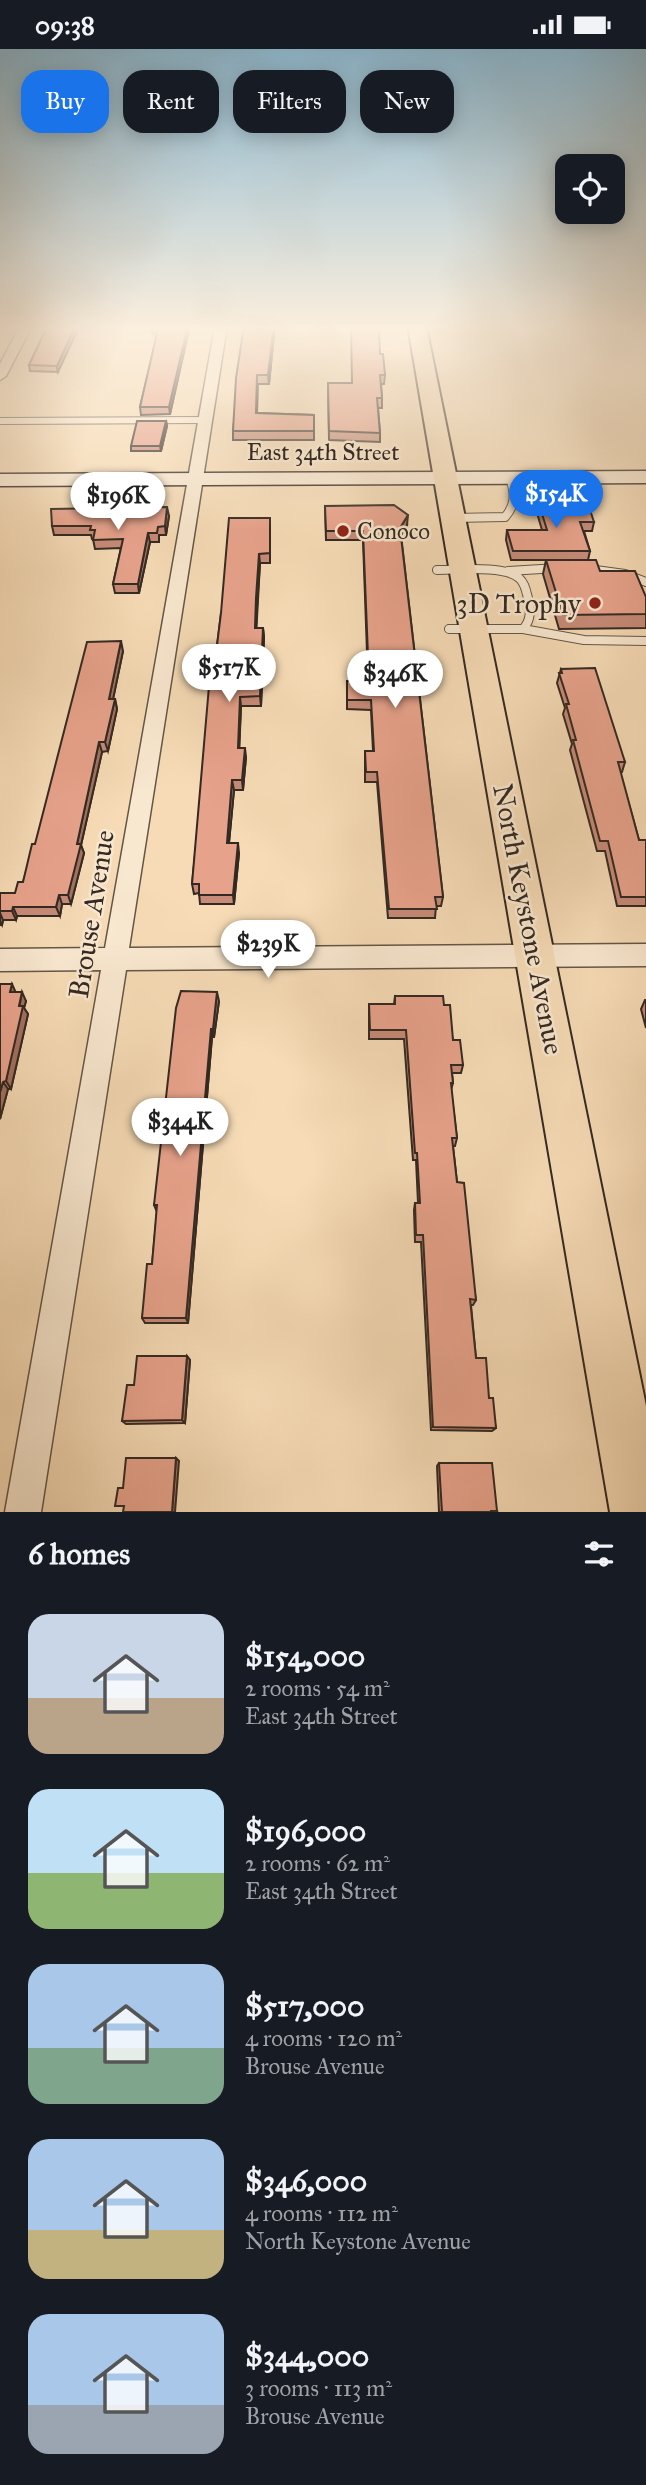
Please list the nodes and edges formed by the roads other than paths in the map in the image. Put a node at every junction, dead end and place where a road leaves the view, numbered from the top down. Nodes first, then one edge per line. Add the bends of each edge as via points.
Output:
1 (209, 394) edge
2 (430, 394) edge
3 (205, 420) junction
4 (0, 421) edge
5 (646, 477) edge
6 (446, 478) junction
7 (195, 479) junction
8 (0, 480) edge
9 (513, 487) junction
10 (453, 518) junction
11 (450, 570) junction
12 (505, 572) junction
13 (646, 582) edge
14 (462, 629) junction
15 (523, 629) junction
16 (646, 641) edge
17 (536, 955) junction
18 (646, 955) edge
19 (115, 959) junction
20 (0, 960) edge
21 (23, 1512) edge
22 (639, 1512) edge

1 - 3 street, Brouse Avenue
2 - 6 main road, North Keystone Avenue
3 - 4 lane
3 - 7 street, Brouse Avenue
5 - 9 main road, East 34th Street via 575,478
6 - 7 main road, East 34th Street
6 - 9 main road, East 34th Street
6 - 10 main road, North Keystone Avenue
7 - 8 main road, East 34th Street
7 - 19 street, Brouse Avenue
9 - 10 lane via 513,509 505,517
10 - 11 main road, North Keystone Avenue
11 - 12 lane
11 - 14 main road, North Keystone Avenue
12 - 13 lane via 572,568 625,573
12 - 15 lane via 523,581 531,615
14 - 15 lane
14 - 17 main road, North Keystone Avenue
15 - 16 lane via 588,641
17 - 18 street
17 - 19 street
17 - 22 main road, North Keystone Avenue
19 - 20 street
19 - 21 street, Brouse Avenue

